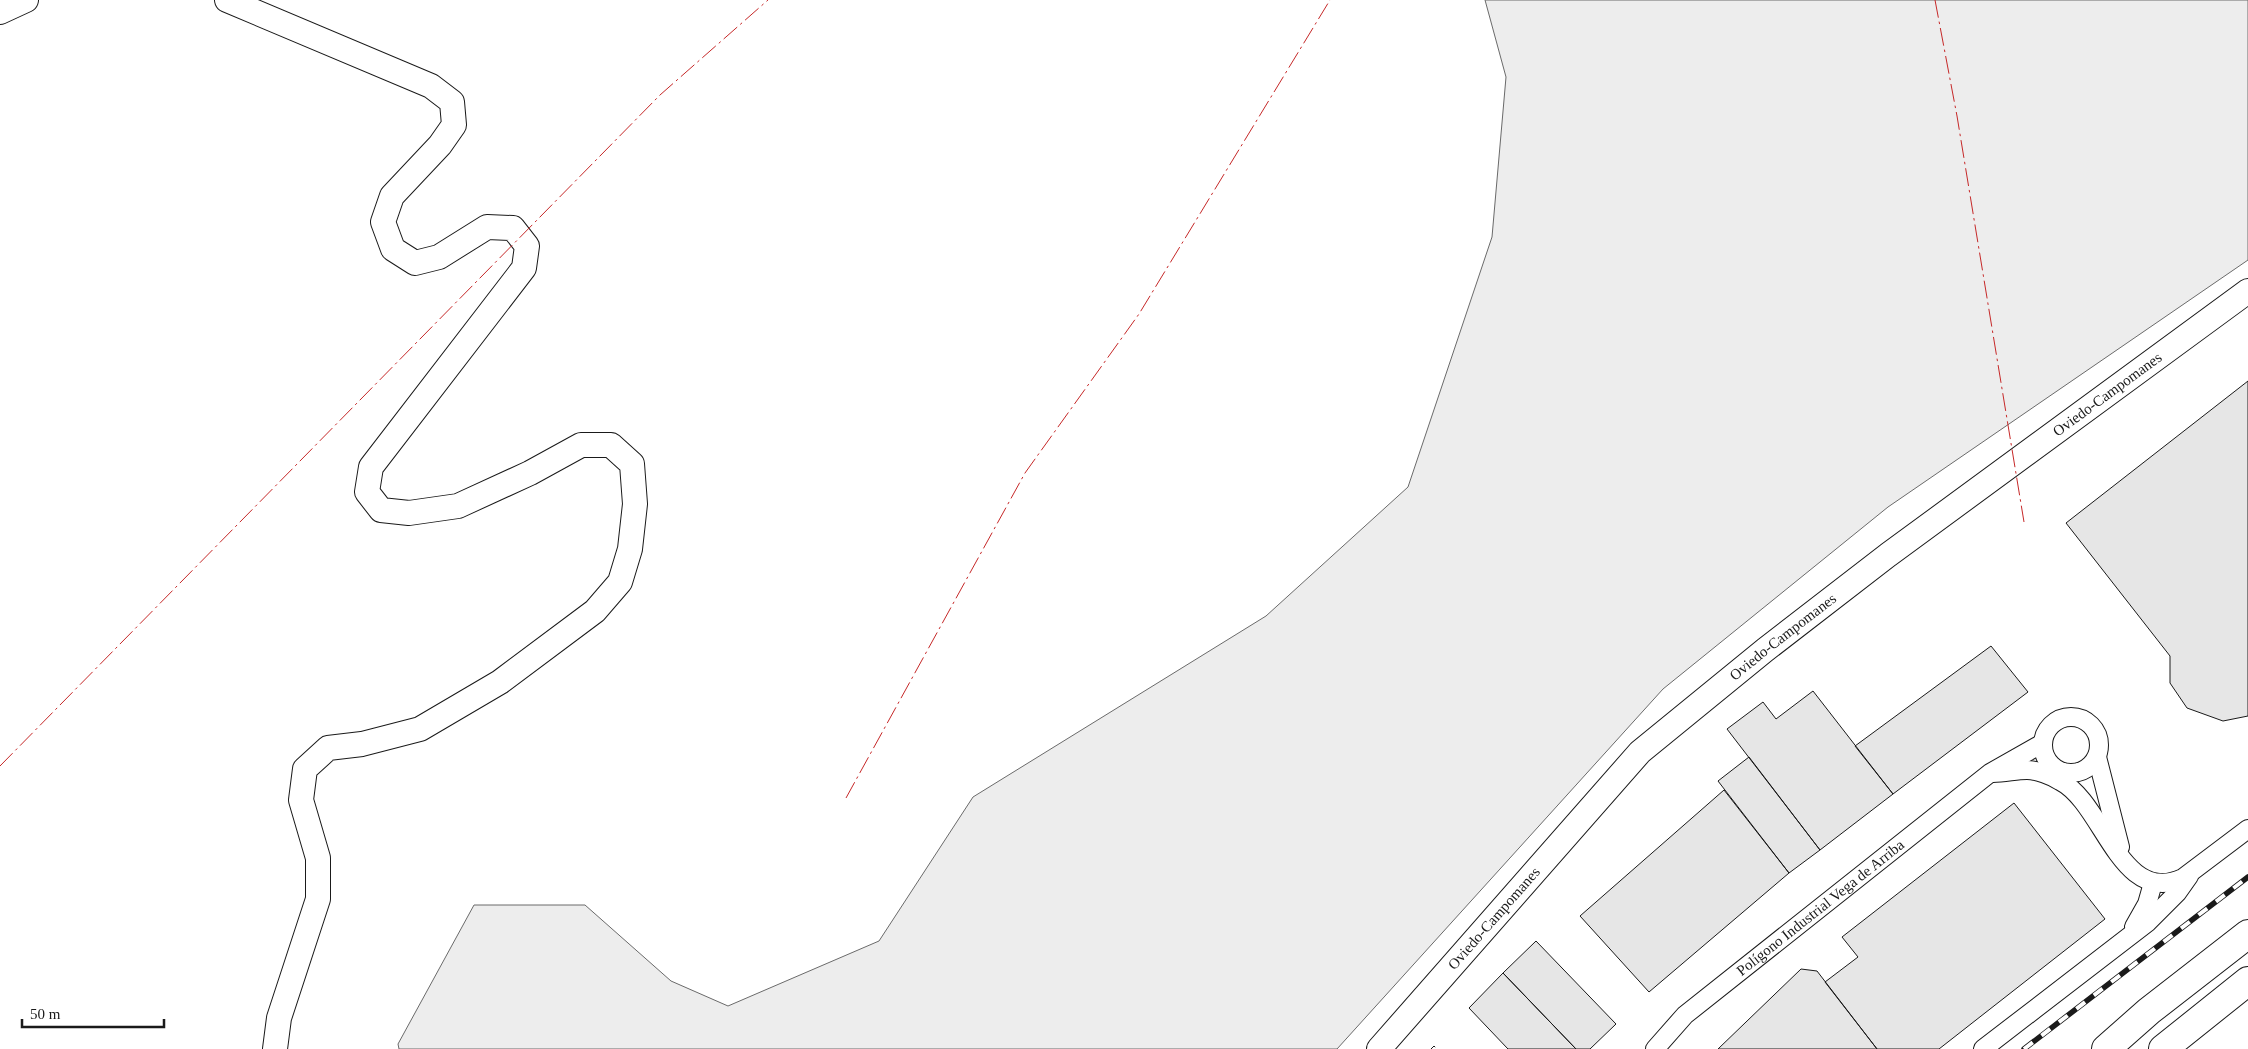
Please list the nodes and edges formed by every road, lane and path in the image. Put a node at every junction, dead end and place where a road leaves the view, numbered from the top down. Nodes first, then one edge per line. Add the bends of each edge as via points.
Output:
1 (227, 0) edge
2 (2248, 291) edge
3 (2043, 743) junction
4 (2097, 756) junction
5 (1990, 773) junction
6 (2248, 829) edge
7 (2123, 860) junction
8 (2191, 873) junction
9 (2153, 882) junction
10 (2248, 934) edge
11 (2130, 935) junction
12 (2248, 981) edge
13 (275, 1049) edge
14 (1379, 1049) edge
15 (1655, 1049) edge
16 (1983, 1049) edge
17 (2106, 1049) edge
18 (2163, 1049) edge

1 - 13 street via 431,86 452,102 454,125 440,145 392,196 383,222 393,249 415,263 439,257 487,227 513,228 527,246 524,268 371,468 367,492 381,510 409,513 458,506 581,445 611,445 632,464 634,504 630,549 620,582 594,611 500,682 420,729 362,744 328,748 306,770 301,800 318,858 318,899 279,1018
2 - 14 street, Oviedo-Campomanes via 1880,561 1640,752
3 - 4 street via 2047,759 2059,771 2068,773 2085,769
3 - 4 street via 2044,734 2055,721 2063,717 2079,717 2093,726 2097,734 2100,742
3 - 5 street, Polígono Industrial Vega de Arriba
4 - 7 street
5 - 7 street via 2028,770 2060,781 2080,798
5 - 15 street, Polígono Industrial Vega de Arriba via 1685,1016
6 - 8 street
7 - 9 street via 2134,874
8 - 9 street via 2174,882
8 - 11 street via 2163,909
9 - 11 street via 2152,893
10 - 17 highway via 2148,1011
11 - 16 street
12 - 18 highway

